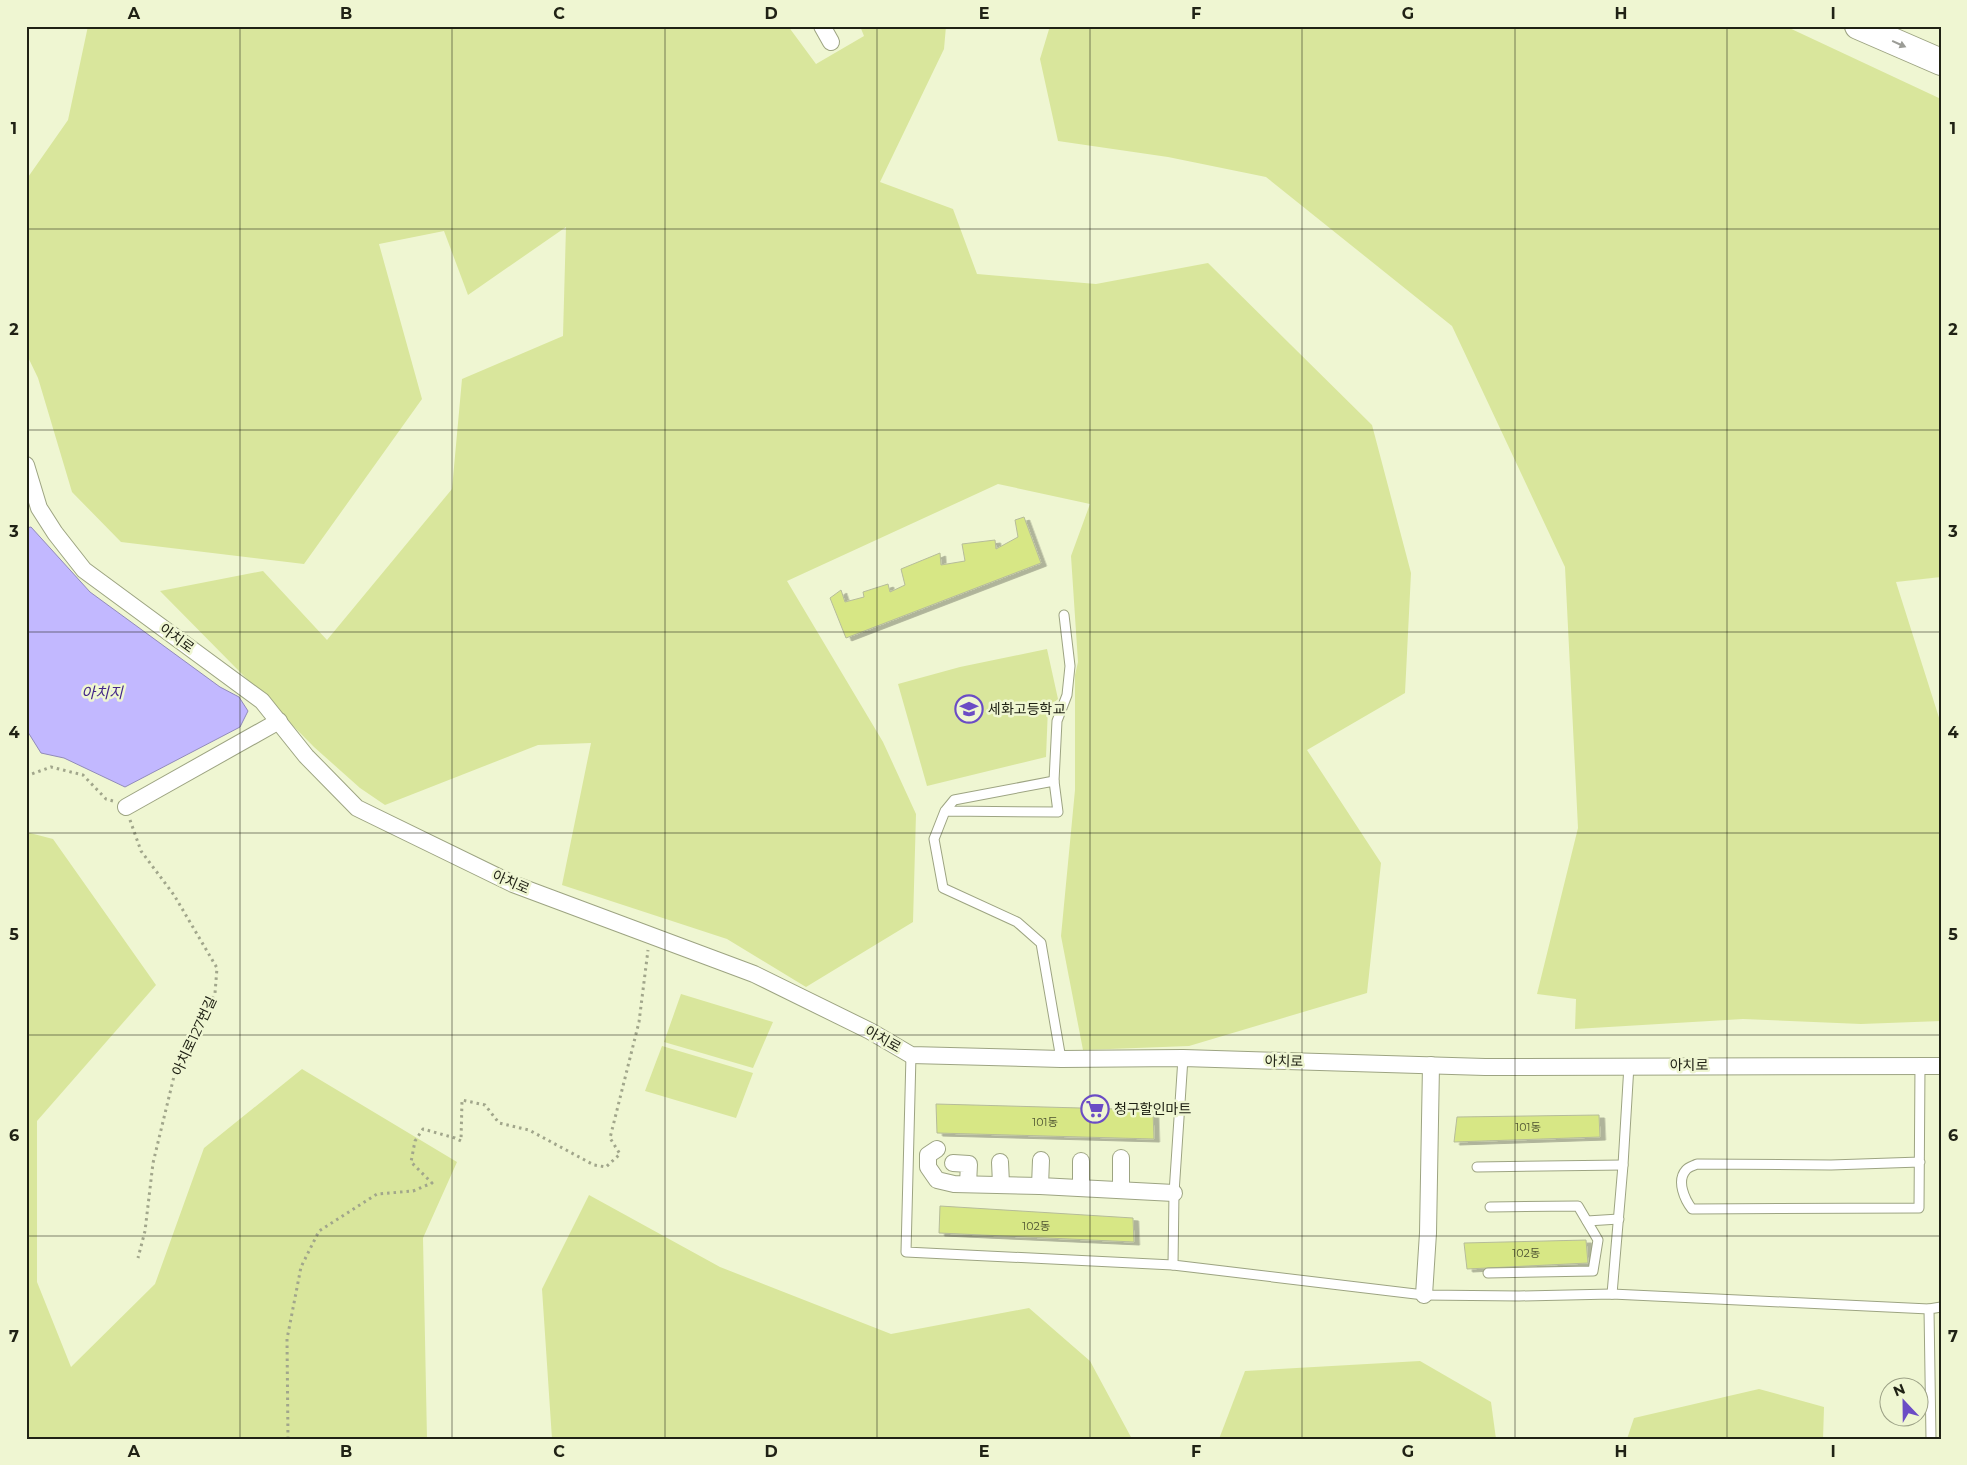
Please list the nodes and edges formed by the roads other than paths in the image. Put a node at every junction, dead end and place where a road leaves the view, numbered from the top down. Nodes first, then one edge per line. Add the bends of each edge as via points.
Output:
1 (822, 26) edge
2 (1858, 26) edge
3 (831, 42) dead end
4 (1941, 62) edge
5 (26, 464) edge
6 (1064, 615) dead end
7 (278, 721) junction
8 (1054, 781) junction
9 (126, 807) road end
10 (945, 811) junction
11 (911, 1055) junction
12 (1183, 1058) junction
13 (1061, 1059) junction
14 (1431, 1065) junction
15 (1629, 1065) junction
16 (1920, 1066) junction
17 (1941, 1066) edge
18 (937, 1149) dead end
19 (1121, 1158) dead end
20 (1041, 1160) dead end
21 (1081, 1161) dead end
22 (1000, 1162) dead end
23 (1920, 1162) junction
24 (952, 1163) dead end
25 (1623, 1165) junction
26 (1477, 1168) dead end
27 (968, 1184) junction
28 (1001, 1184) junction
29 (1040, 1186) junction
30 (1081, 1188) junction
31 (1121, 1190) junction
32 (1174, 1193) junction
33 (1490, 1207) dead end
34 (1618, 1219) junction
35 (1587, 1221) junction
36 (1173, 1265) junction
37 (1488, 1273) dead end
38 (1612, 1294) junction
39 (1424, 1295) junction
40 (1941, 1307) edge
41 (1929, 1309) junction
42 (1931, 1439) edge

1 - 3 street
2 -> 4 main road
5 - 7 street, 아치로 via 39,508 84,570 262,700
6 - 8 lane via 1070,666 1067,696 1057,721
7 - 9 street
7 - 11 street, 아치로 via 306,756 358,808 513,884 754,974 870,1031
8 - 10 lane via 954,800
8 - 10 lane via 1058,812
10 - 13 lane via 934,839 943,888 1017,922 1041,943
11 - 13 street, 아치로
11 - 36 lane via 906,1252
12 - 13 street, 아치로
12 - 14 street, 아치로
12 - 32 lane
14 - 15 street, 아치로
14 - 39 street
15 - 16 street, 아치로
15 - 25 lane
16 - 17 street, 아치로
16 - 23 lane
18 - 27 street via 928,1155 928,1167 937,1180
19 - 31 street
20 - 29 street
21 - 30 street
22 - 28 street
23 - 23 lane via 1919,1208 1692,1210 1682,1190 1687,1169 1697,1164
24 - 27 street via 969,1164
25 - 26 lane
25 - 34 lane
27 - 28 street
28 - 29 street
29 - 30 street
30 - 31 street
31 - 32 street
32 - 36 lane
33 - 35 lane via 1578,1206
34 - 35 lane
34 - 38 lane
35 - 37 lane via 1598,1240 1593,1271
36 - 39 lane
38 - 39 lane
38 - 41 lane
40 - 41 lane
41 - 42 lane

